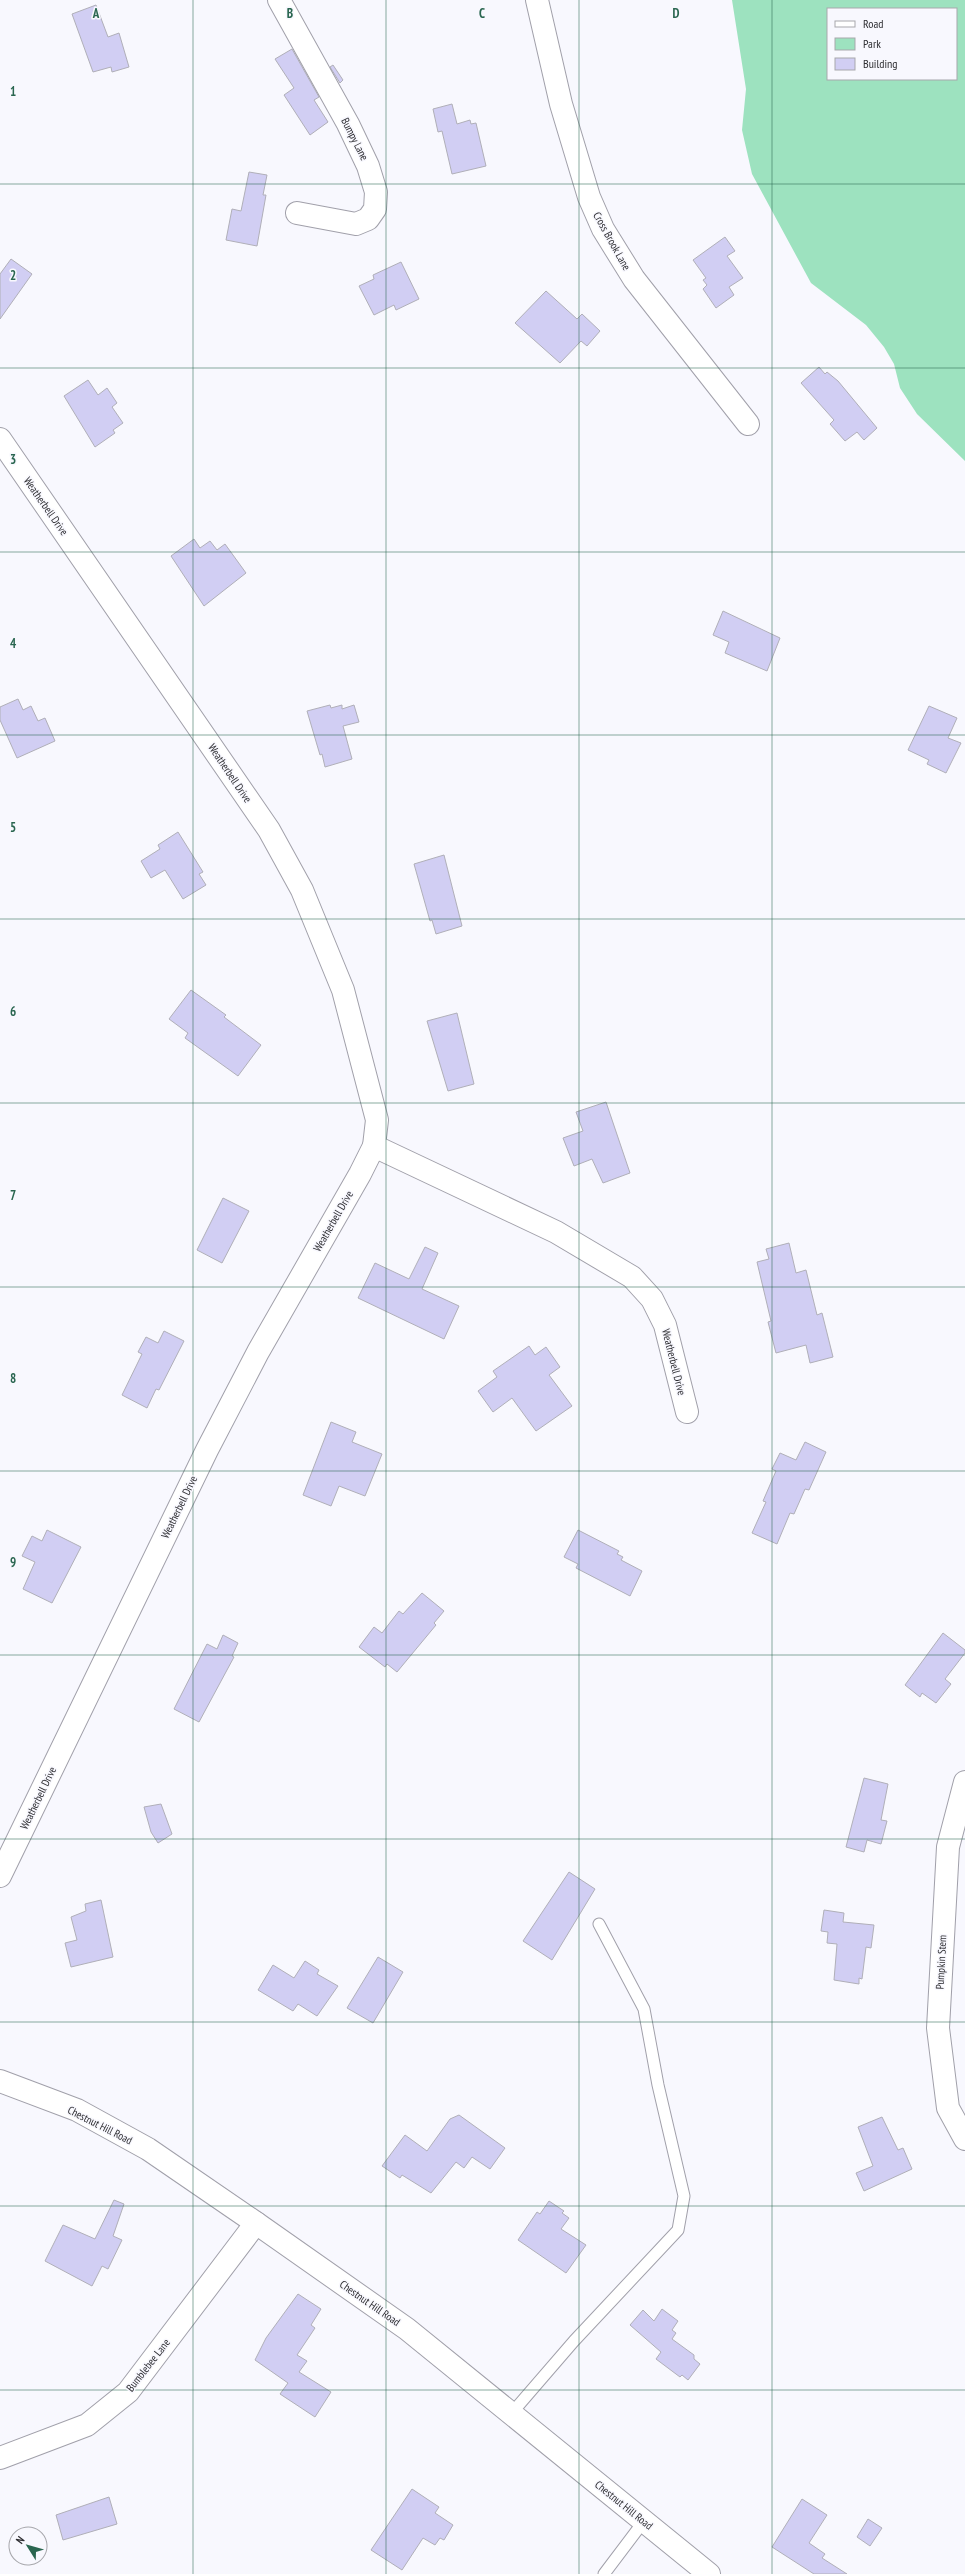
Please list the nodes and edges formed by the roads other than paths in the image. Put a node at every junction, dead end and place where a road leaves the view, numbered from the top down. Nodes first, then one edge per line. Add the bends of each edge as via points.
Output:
1 (279, 0) edge
2 (537, 0) edge
3 (297, 213) dead end
4 (748, 424) dead end
5 (0, 439) edge
6 (374, 1146) junction
7 (687, 1412) dead end
8 (965, 1782) edge
9 (0, 1876) edge
10 (599, 1924) dead end
11 (0, 2082) edge
12 (965, 2139) edge
13 (256, 2223) junction
14 (511, 2414) junction
15 (0, 2458) edge
16 (644, 2521) junction
17 (604, 2574) edge
18 (709, 2574) edge

1 - 3 street, Bumpy Lane via 348,124 368,166 376,192 375,209 368,219 356,224
2 - 4 street, Cross Brook Lane via 561,104 589,197 603,229 634,279
5 - 6 street, Weatherbell Drive via 269,830 302,890 343,990 377,1120
6 - 7 street, Weatherbell Drive via 556,1232 632,1277 652,1299 665,1325
6 - 9 street, Weatherbell Drive via 258,1352 207,1450
8 - 12 street, Pumpkin Stem via 948,1847 938,2028 948,2108
10 - 14 lane via 644,2009 658,2085 684,2196 678,2230 574,2341
11 - 13 street, Chestnut Hill Road via 77,2110 148,2149
13 - 14 street, Chestnut Hill Road via 407,2329
13 - 15 street, Bumblebee Lane via 128,2392 88,2425
14 - 16 street, Chestnut Hill Road
16 - 17 lane
16 - 18 street, Chestnut Hill Road

